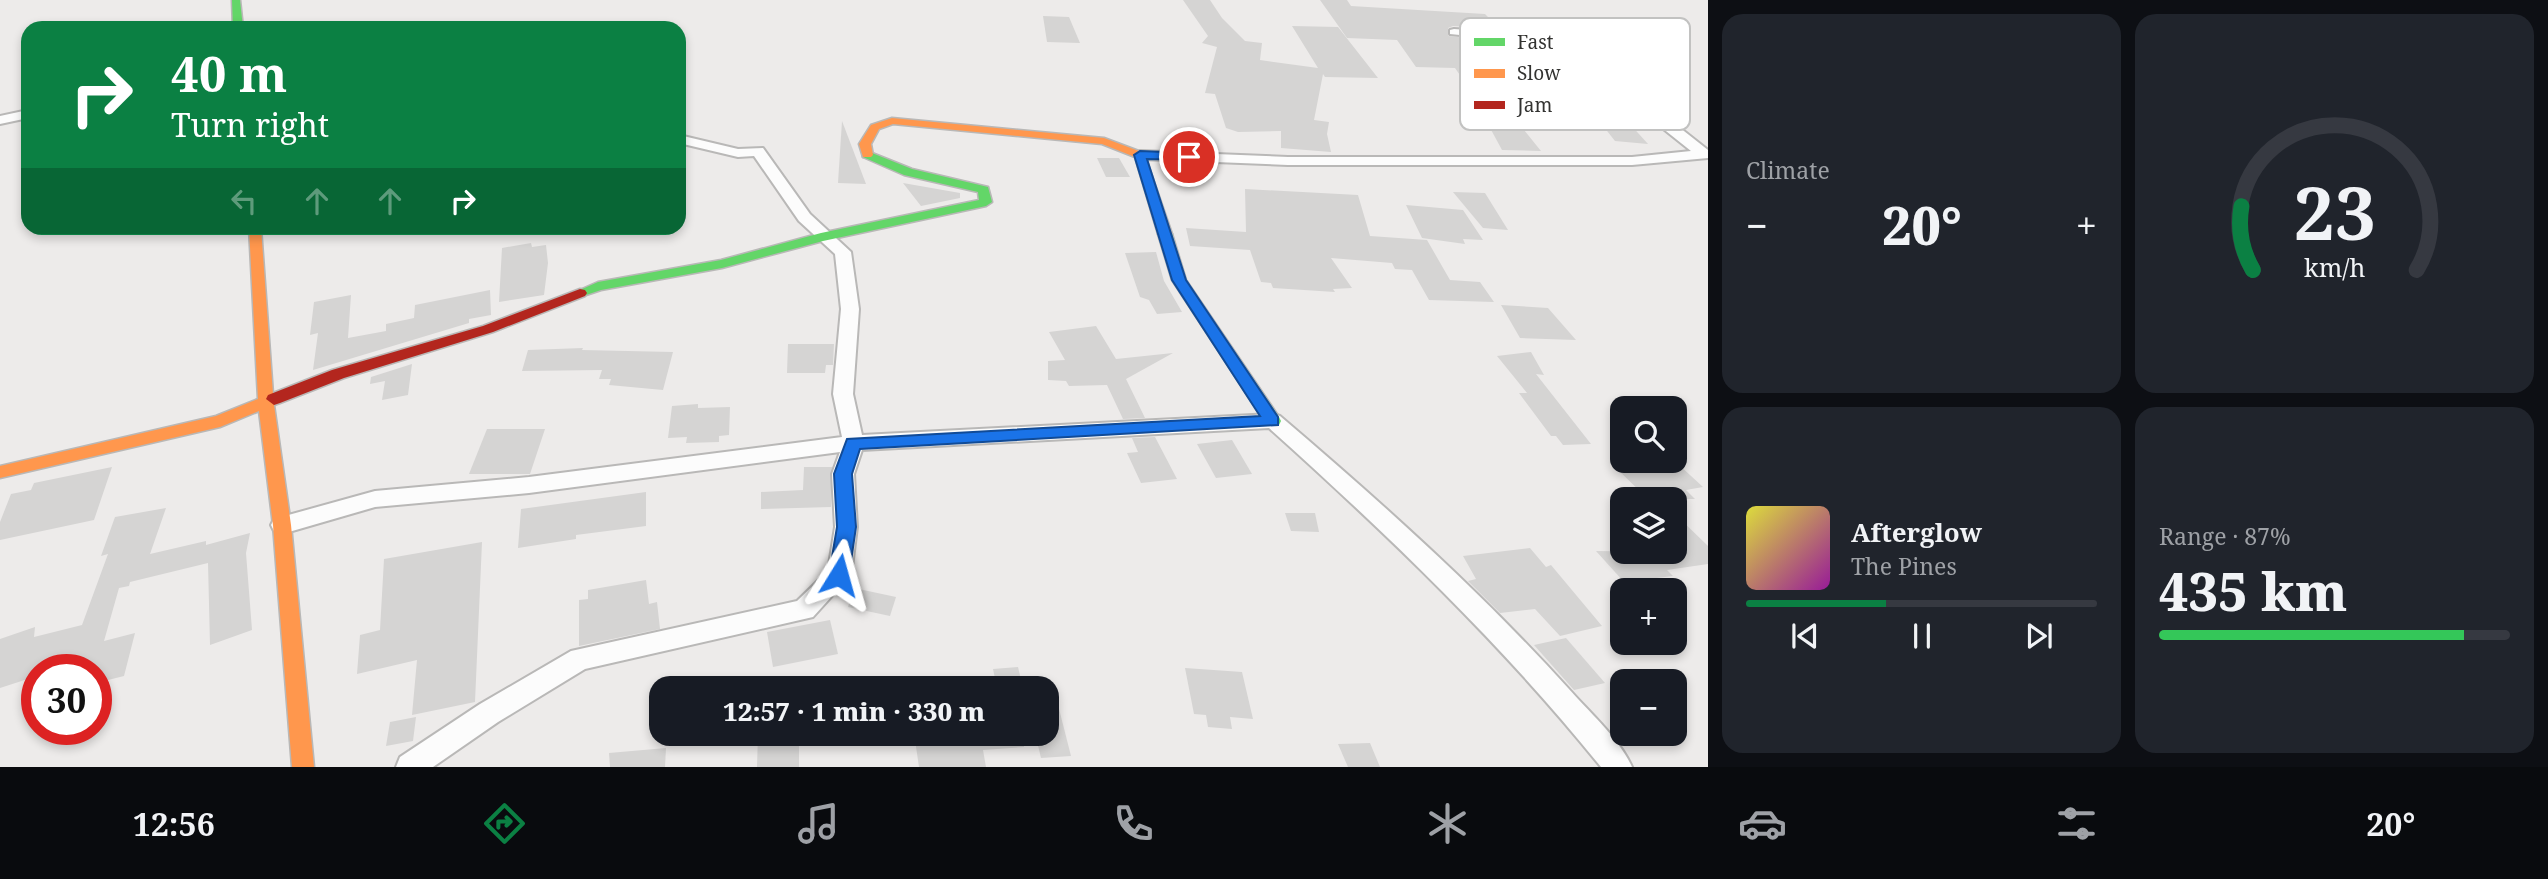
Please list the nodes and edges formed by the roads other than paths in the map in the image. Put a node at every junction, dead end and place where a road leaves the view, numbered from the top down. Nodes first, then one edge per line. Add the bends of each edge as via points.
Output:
1 (236, 0) edge
2 (238, 21) edge
3 (1454, 32) dead end
4 (1460, 33) edge
5 (21, 116) edge
6 (0, 120) edge
7 (1675, 130) edge
8 (686, 141) edge
9 (1706, 154) edge
10 (1140, 155) junction
11 (256, 235) edge
12 (821, 237) junction
13 (266, 402) junction
14 (1272, 421) junction
15 (853, 443) junction
16 (0, 472) edge
17 (282, 525) junction
18 (303, 767) edge
19 (410, 767) edge
20 (1618, 767) edge

1 - 2 street
3 - 4 street
5 - 6 street
7 - 9 street
8 - 12 street via 738,153 758,151 799,214
9 - 10 street via 1632,161 1288,161
10 - 12 street via 1104,141 892,121 875,127 865,144 867,158 968,184 984,190 986,202
10 - 14 street via 1179,280
11 - 13 street
12 - 13 street via 722,264 598,286 488,329 338,374
12 - 15 street via 843,252 850,309 843,394
13 - 16 street via 220,421
13 - 17 street
14 - 15 street
14 - 20 street via 1373,508 1572,708
15 - 17 street via 529,485 374,499
15 - 19 street via 843,474 846,527 839,575 804,610 580,659
17 - 18 street

